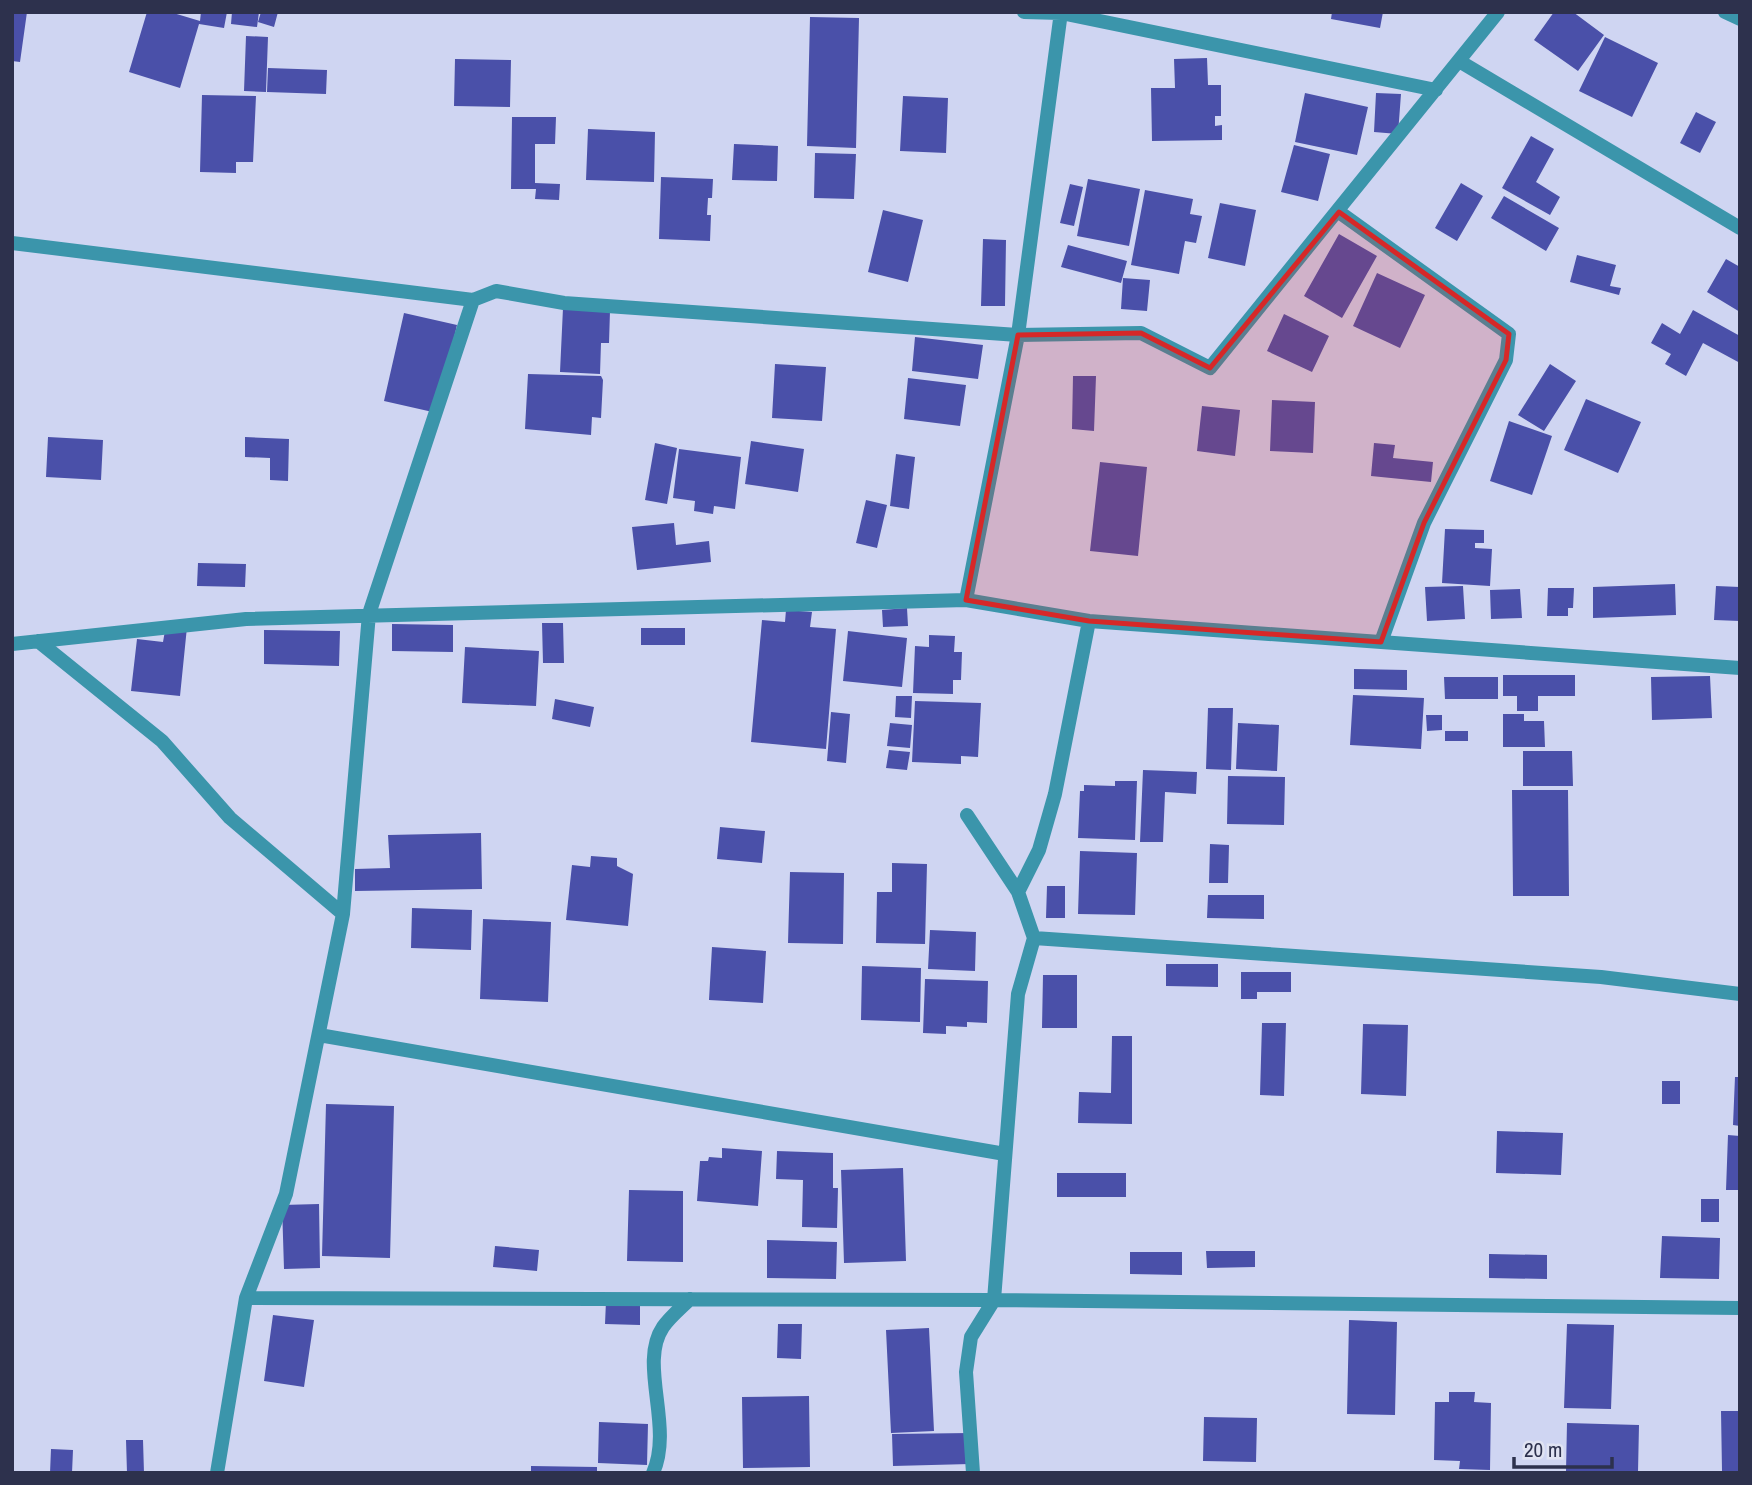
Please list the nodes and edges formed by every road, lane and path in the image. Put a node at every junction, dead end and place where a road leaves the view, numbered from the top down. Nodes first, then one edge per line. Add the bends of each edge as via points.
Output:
1 (1024, 12) edge
2 (1499, 12) edge
3 (1725, 12) edge
4 (1061, 13) edge
5 (1740, 19) edge
6 (1459, 61) junction
7 (1436, 90) junction
8 (1339, 212) junction
9 (1740, 228) edge
10 (12, 243) edge
11 (473, 300) junction
12 (1018, 335) junction
13 (965, 600) junction
14 (369, 614) junction
15 (1089, 621) junction
16 (37, 641) junction
17 (1381, 642) junction
18 (12, 644) edge
19 (1740, 668) edge
20 (967, 815) dead end
21 (1018, 892) junction
22 (343, 914) junction
23 (1034, 938) junction
24 (1740, 994) edge
25 (318, 1035) junction
26 (1005, 1154) junction
27 (246, 1298) junction
28 (690, 1299) junction
29 (993, 1300) junction
30 (1740, 1308) edge
31 (217, 1473) edge
32 (653, 1473) edge
33 (973, 1473) edge

1 - 4 street
2 - 6 street
3 - 5 street
4 - 7 street
4 - 12 street
6 - 7 street
6 - 9 street
7 - 8 street
8 - 12 street via 1210,368 1141,333
8 - 17 street via 1509,334 1506,360 1424,523
10 - 11 street
11 - 12 street via 496,291 564,303
11 - 14 street
12 - 13 street
13 - 14 street
13 - 15 street
14 - 16 street via 246,619
14 - 22 street
15 - 17 street
15 - 21 street via 1055,794 1039,850
16 - 18 street
16 - 22 street via 162,741 230,818
17 - 19 street
20 - 21 street
21 - 23 street
22 - 25 street
23 - 24 street via 1601,977
23 - 26 street via 1018,994
25 - 26 street
25 - 27 street via 286,1194
26 - 29 street
27 - 28 street
27 - 31 street
28 - 29 street
28 - 32 street via 663,1326 655,1344 662,1429 661,1455
29 - 30 street
29 - 33 street via 971,1337 965,1372

